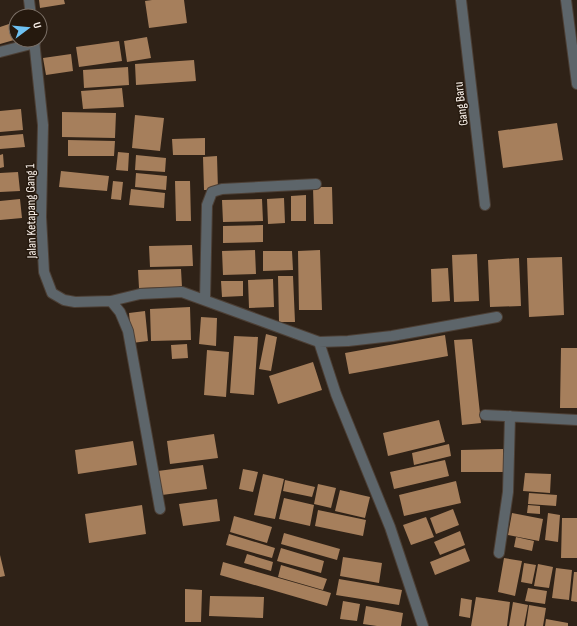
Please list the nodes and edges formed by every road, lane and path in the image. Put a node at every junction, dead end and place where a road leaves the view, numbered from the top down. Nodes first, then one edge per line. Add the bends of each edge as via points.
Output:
1 (461, 0) edge
2 (566, 0) edge
3 (14, 48) edge
4 (35, 48) edge
5 (0, 52) edge
6 (575, 58) edge
7 (577, 84) edge
8 (316, 184) dead end
9 (485, 205) dead end
10 (205, 300) junction
11 (111, 301) junction
12 (497, 317) dead end
13 (319, 342) junction
14 (485, 415) dead end
15 (510, 416) junction
16 (577, 420) edge
17 (160, 509) dead end
18 (499, 553) dead end
19 (423, 626) edge

1 - 9 street, Gang Baru
2 - 6 street
3 - 5 street
4 - 11 street, Jalan Ketapang Gang 1 via 43,125 40,217 44,272 52,293 64,300
6 - 7 street
8 - 10 street via 230,188 212,192 207,205
10 - 11 street, Jalan Ketapang Gang 1 via 182,292 140,294
10 - 13 street, Jalan Ketapang Gang 1
11 - 17 street via 120,312 128,331
12 - 13 street via 392,336
13 - 19 street via 336,394 390,527
14 - 15 street
15 - 16 street
15 - 18 street via 508,492

